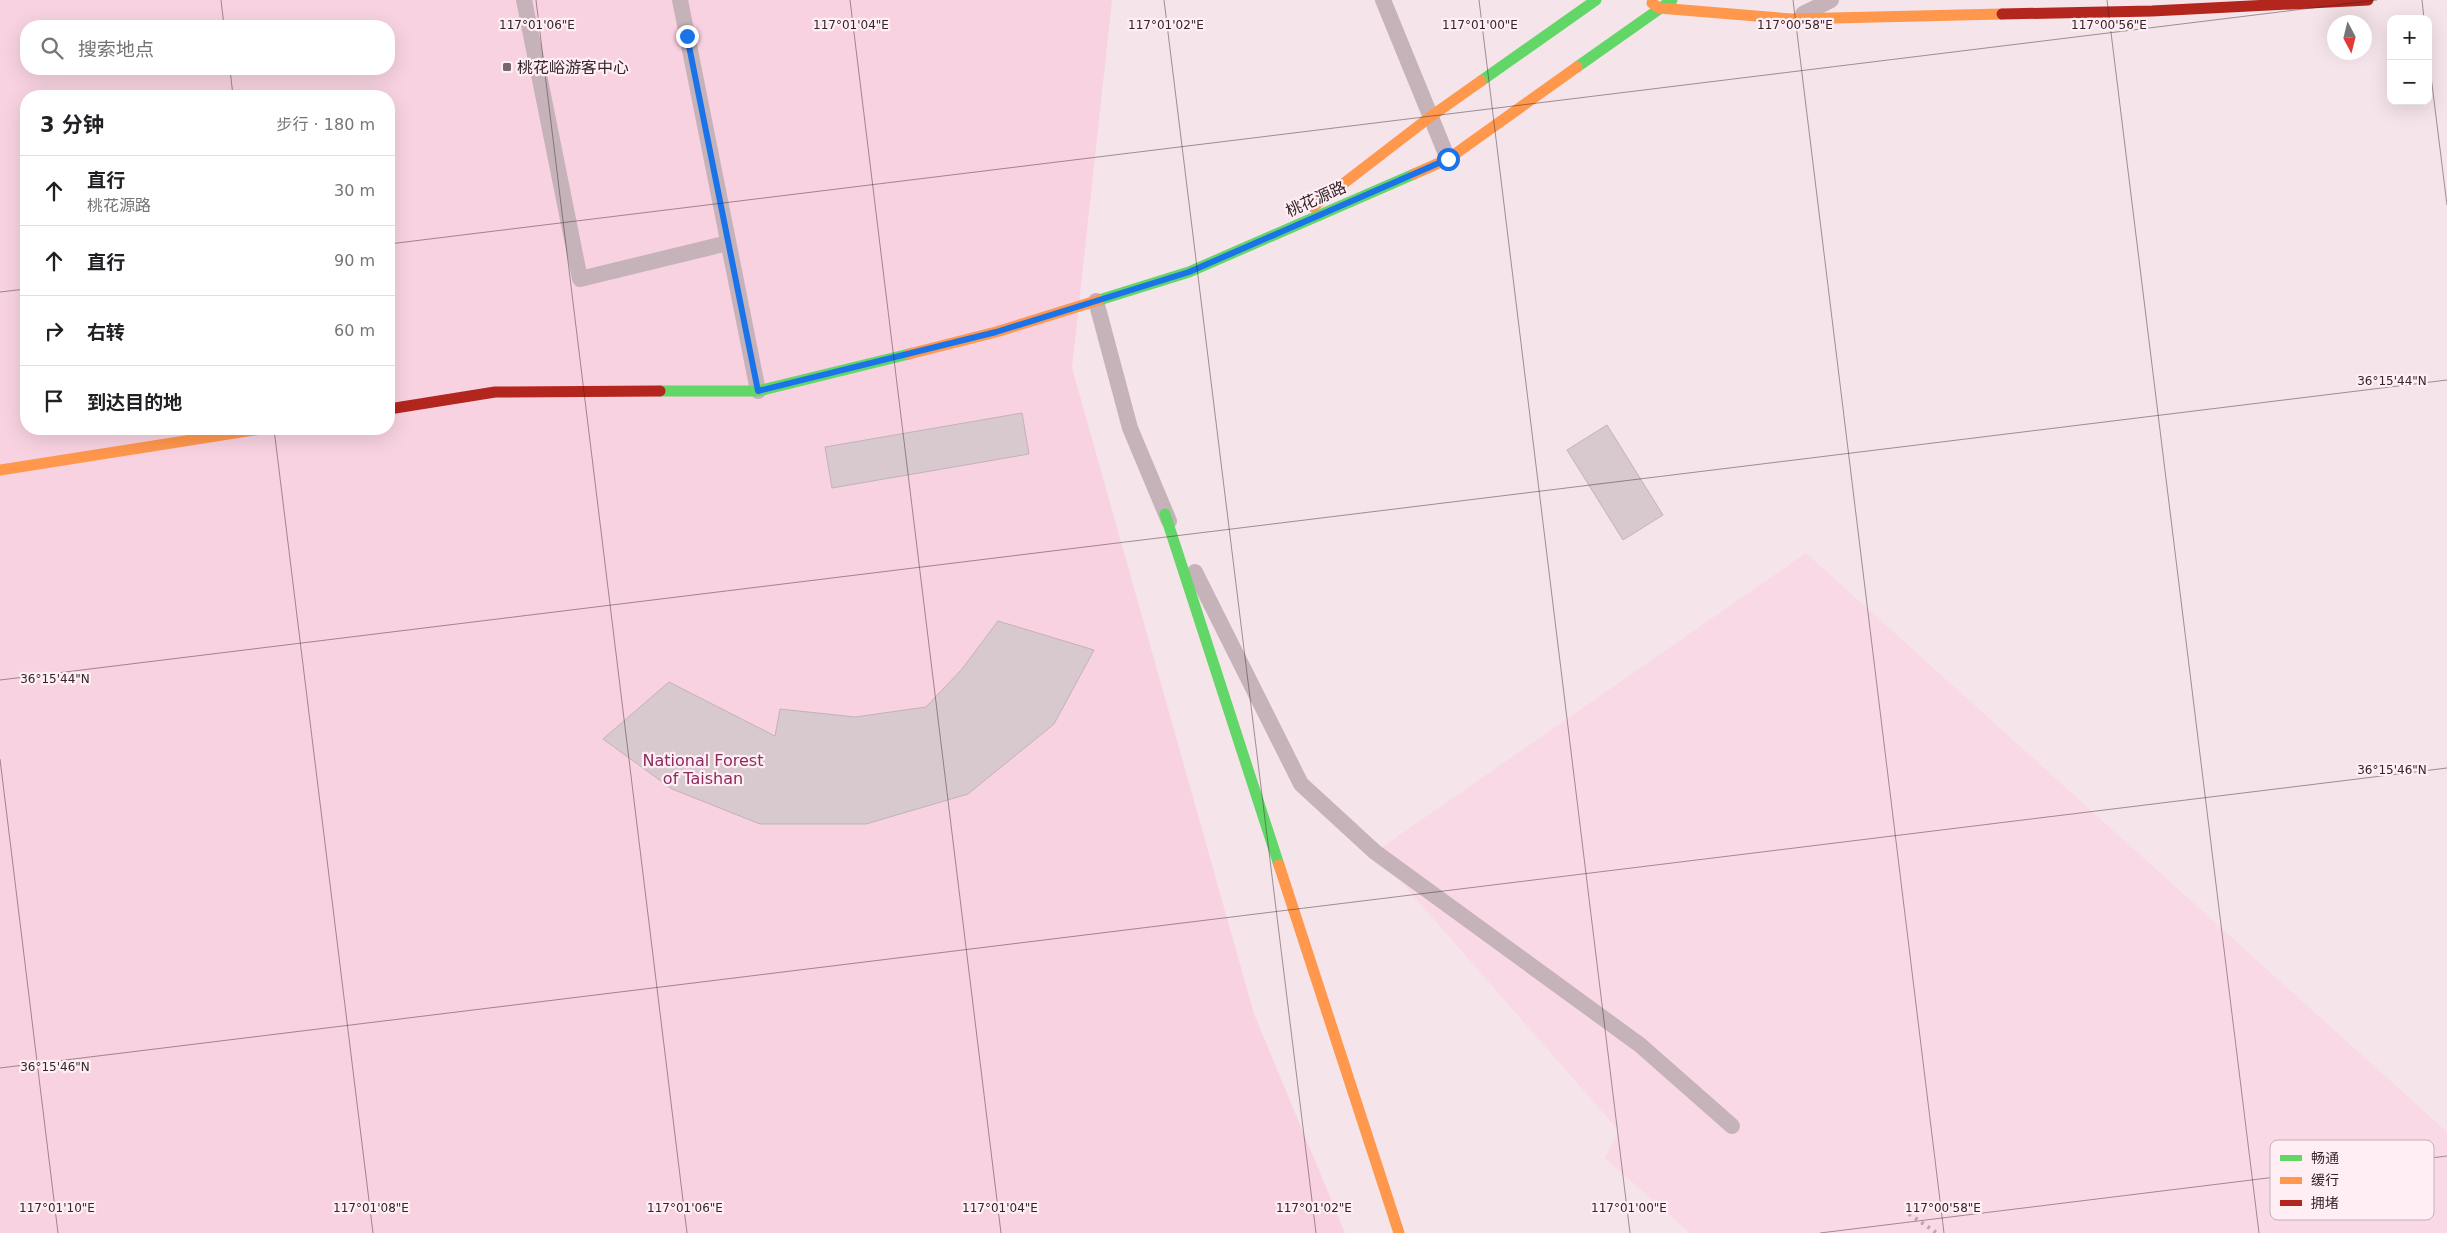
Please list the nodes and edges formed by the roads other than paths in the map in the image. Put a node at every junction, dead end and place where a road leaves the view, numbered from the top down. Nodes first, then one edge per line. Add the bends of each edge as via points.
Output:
1 (524, 0) edge
2 (680, 0) edge
3 (1383, 0) edge
4 (1596, 0) edge
5 (1649, 0) edge
6 (1672, 0) edge
7 (1831, 0) edge
8 (2368, 0) edge
9 (1659, 8) junction
10 (1792, 19) junction
11 (1430, 117) junction
12 (1448, 159) junction
13 (1279, 234) junction
14 (728, 242) junction
15 (1096, 301) junction
16 (758, 391) junction
17 (395, 408) edge
18 (222, 435) edge
19 (0, 470) edge
20 (1165, 514) junction
21 (1732, 1126) dead end
22 (1398, 1233) edge

1 - 14 lane via 580,279
2 - 14 lane
3 - 11 lane
4 - 11 street, 桃花源路
5 - 9 street
6 - 9 street, 桃花源路
7 - 10 lane
8 - 10 street via 2152,11
9 - 10 street
9 - 12 street, 桃花源路
11 - 12 lane
11 - 13 street, 桃花源路
12 - 13 street, 桃花源路
13 - 15 street via 1189,272
14 - 16 lane
15 - 16 street via 996,332
15 - 20 lane via 1130,428
16 - 17 street via 495,392
18 - 19 street
20 - 21 lane via 1301,784 1375,852 1640,1045
20 - 22 street

